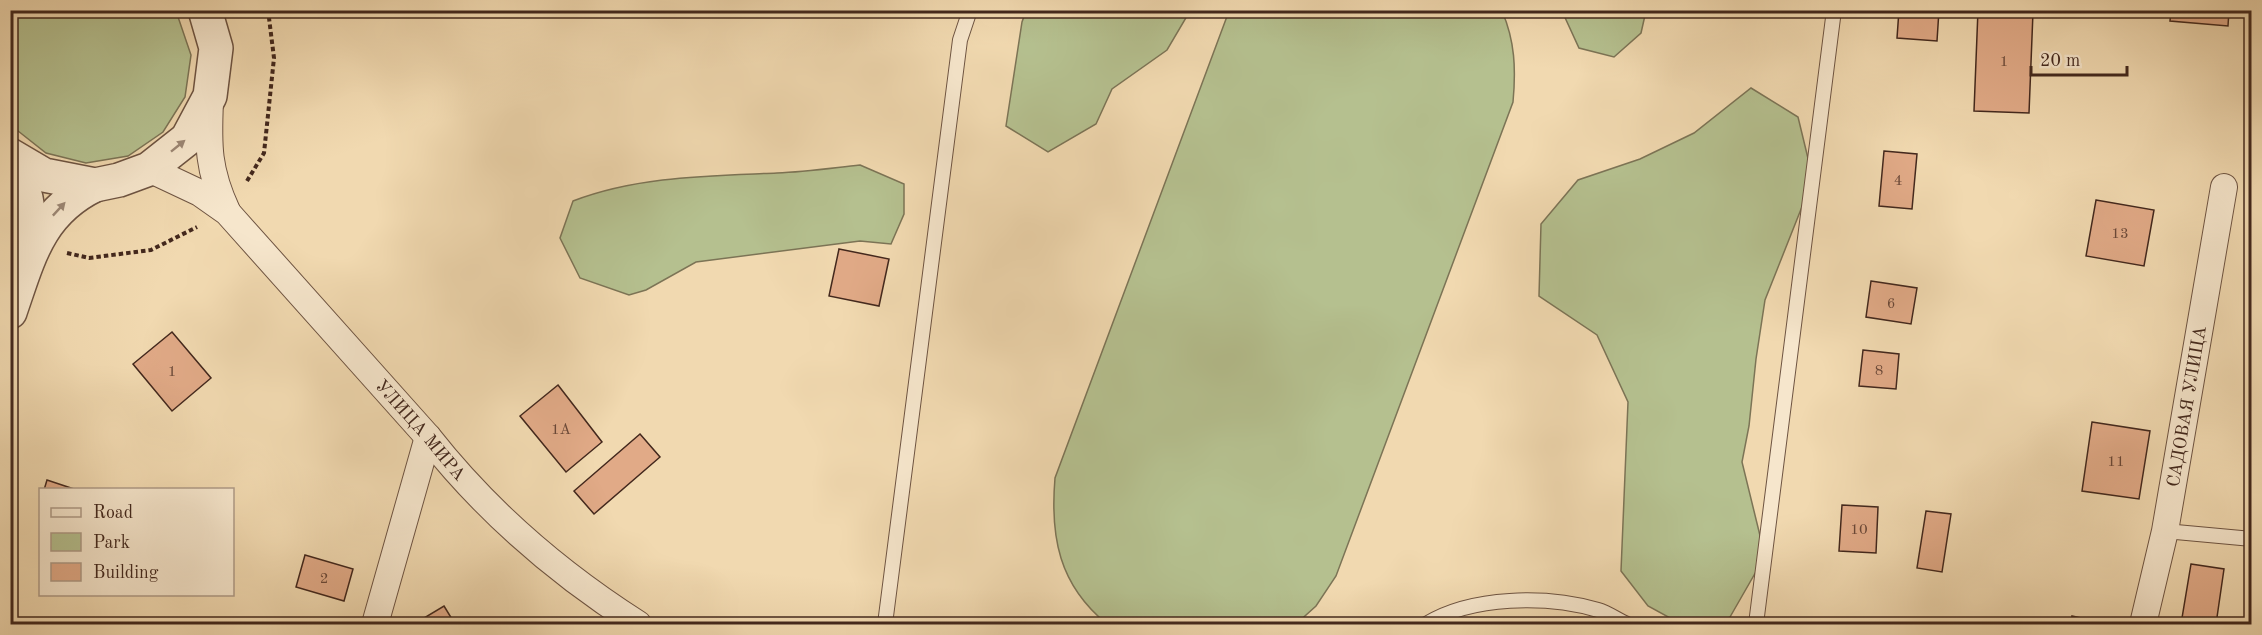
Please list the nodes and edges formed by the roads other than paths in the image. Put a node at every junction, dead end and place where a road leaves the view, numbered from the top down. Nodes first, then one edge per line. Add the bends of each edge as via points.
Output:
1 (205, 10) edge
2 (970, 10) edge
3 (1834, 10) edge
4 (210, 96) junction
5 (10, 157) edge
6 (149, 169) junction
7 (95, 185) junction
8 (2224, 187) dead end
9 (227, 212) junction
10 (34, 245) junction
11 (10, 312) edge
12 (428, 437) junction
13 (2165, 531) junction
14 (2252, 539) edge
15 (375, 624) edge
16 (638, 624) edge
17 (885, 624) edge
18 (1426, 624) edge
19 (1627, 624) edge
20 (1756, 624) edge
21 (2144, 624) edge

1 - 4 street via 216,48
2 - 17 lane via 960,40
3 - 20 lane
6 -> 4 street via 187,139
4 - 9 street, УЛИЦА МИРА via 210,162
5 - 7 street via 44,175
5 - 10 street via 26,198
6 - 7 street
6 - 9 street, УЛИЦА МИРА via 200,193
10 -> 7 street via 46,224 73,195
8 - 13 street, САДОВАЯ УЛИЦА
9 - 12 street, УЛИЦА МИРА
10 - 11 street
12 - 15 street
12 - 16 street, УЛИЦА МИРА via 500,518 598,599
13 - 14 lane
13 - 21 street, САДОВАЯ УЛИЦА
18 - 19 lane via 1473,605 1520,600 1599,610

